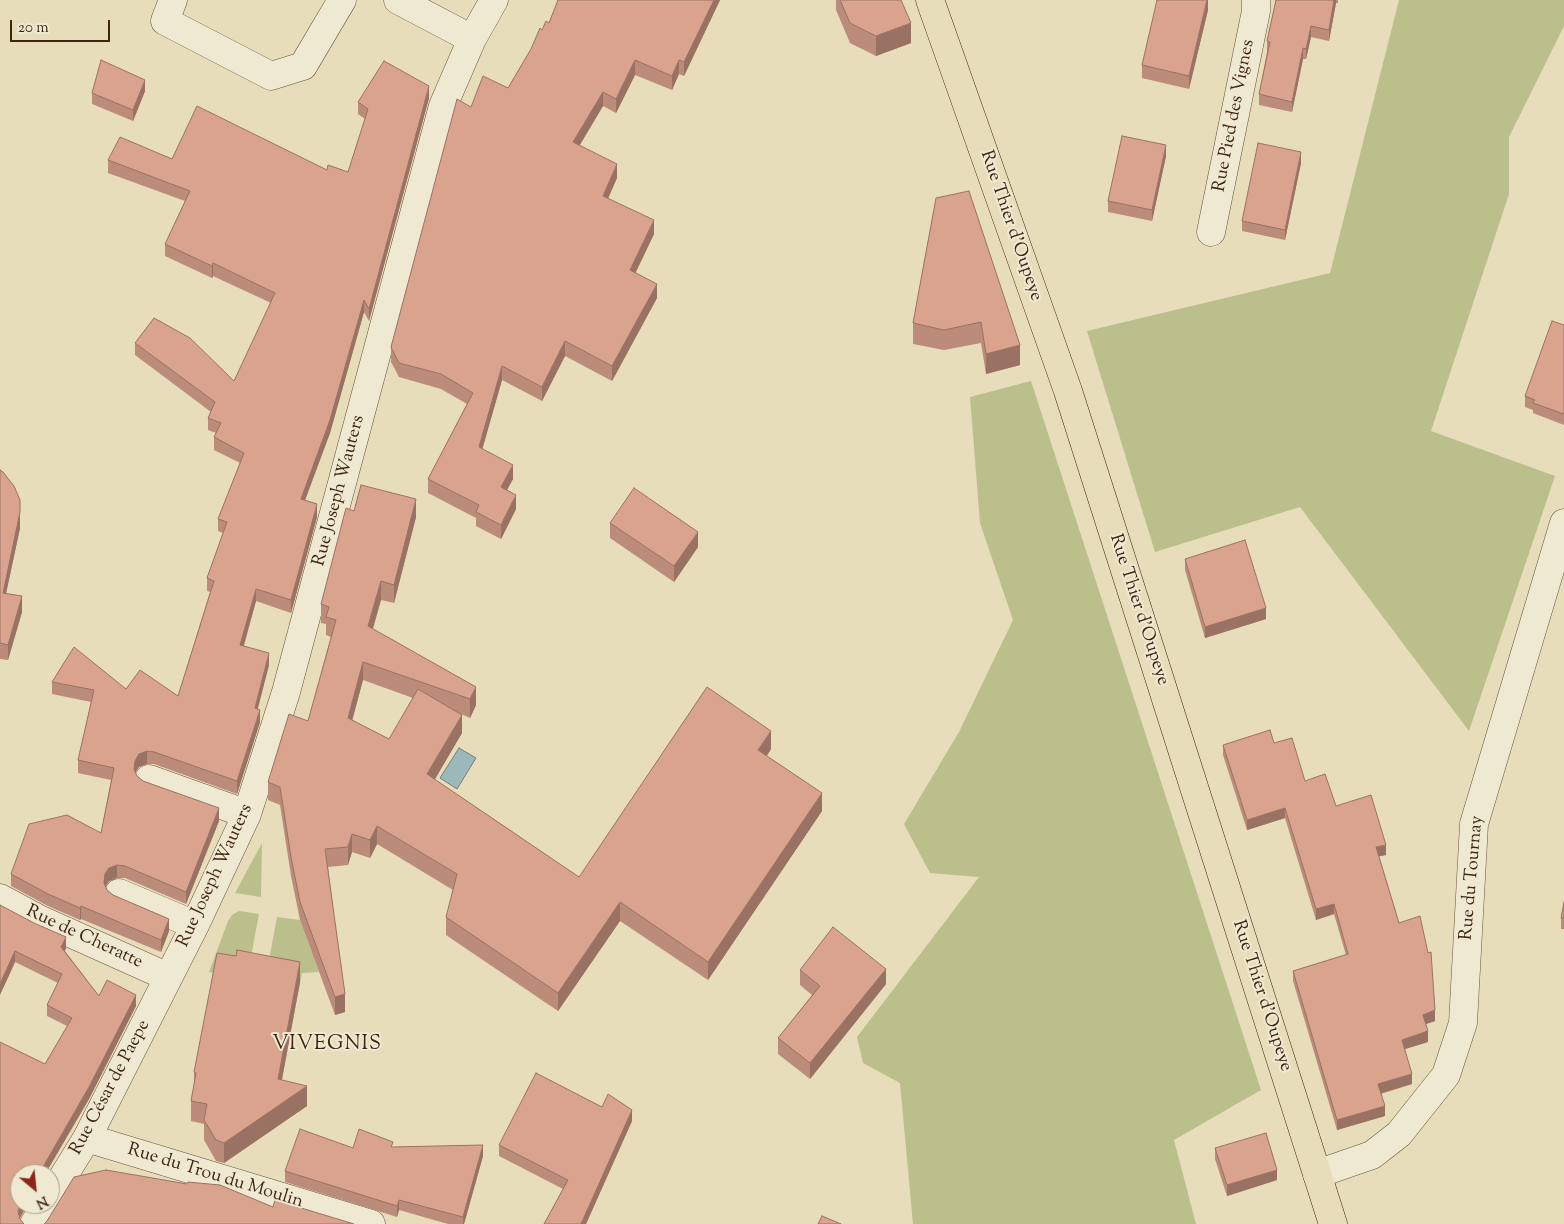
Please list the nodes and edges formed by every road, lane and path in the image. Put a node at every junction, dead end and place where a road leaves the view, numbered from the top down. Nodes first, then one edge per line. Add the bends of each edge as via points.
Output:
1 (173, 0) edge
2 (342, 0) edge
3 (398, 0) edge
4 (494, 0) edge
5 (930, 0) edge
6 (1256, 0) edge
7 (472, 39) junction
8 (1211, 232) dead end
9 (1564, 523) edge
10 (148, 779) dead end
11 (247, 814) junction
12 (120, 893) dead end
13 (0, 898) edge
14 (195, 925) junction
15 (168, 977) junction
16 (87, 1138) junction
17 (1317, 1174) junction
18 (60, 1182) edge
19 (371, 1224) edge
20 (1333, 1224) edge

1 - 2 street via 165,20 271,76 303,66
3 - 7 street
4 - 7 street, Rue Joseph Wauters
5 - 17 main road, Rue Thier d'Oupeye via 1068,391
6 - 8 street, Rue Pied des Vignes
7 - 11 street, Rue Joseph Wauters via 444,106 288,683
9 - 17 street, Rue du Tournay via 1474,824 1463,1024 1446,1075 1399,1134 1372,1155
10 - 11 street
11 - 14 street, Rue Joseph Wauters
12 - 14 street
13 - 15 street, Rue de Cheratte
14 - 15 street, Rue Joseph Wauters
15 - 16 street, Rue César de Paepe
16 - 18 street, Rue César de Paepe
16 - 19 street, Rue du Trou du Moulin
17 - 20 main road, Rue Thier d'Oupeye

